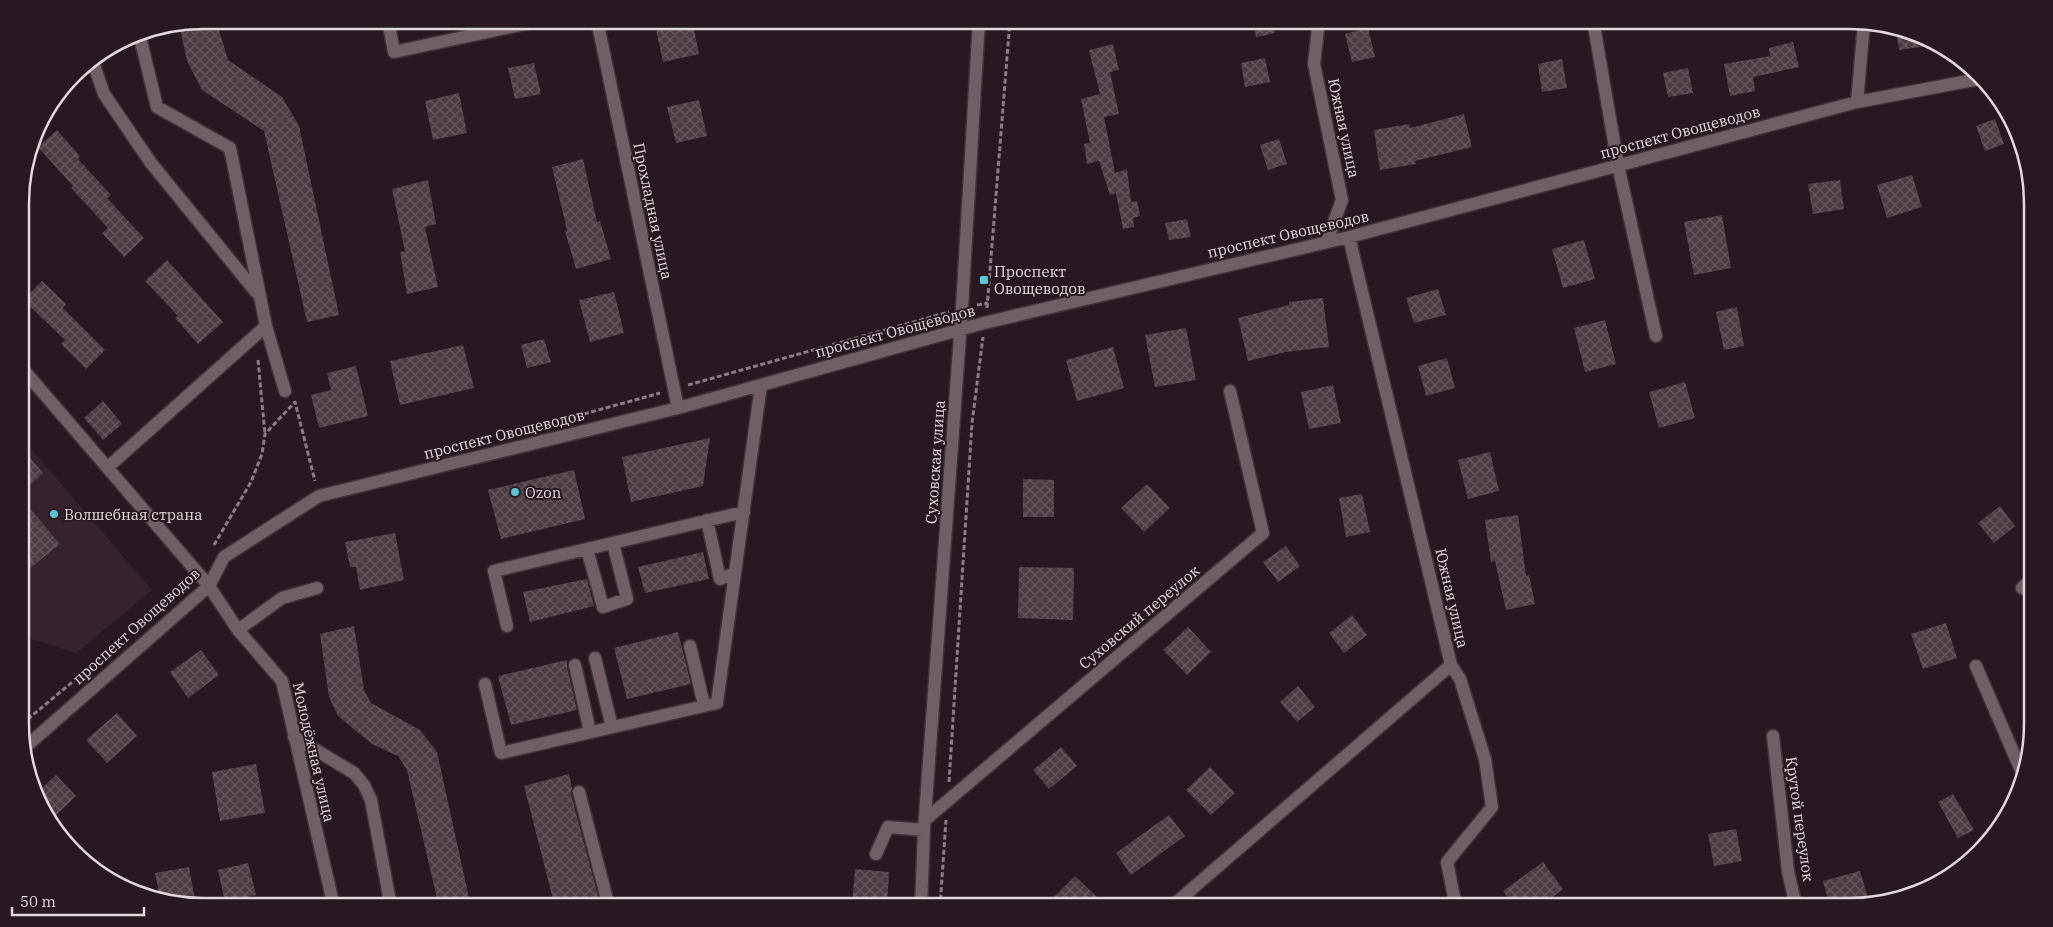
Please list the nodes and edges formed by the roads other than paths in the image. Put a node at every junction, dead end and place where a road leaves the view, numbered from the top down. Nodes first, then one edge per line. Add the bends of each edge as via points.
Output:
1 (390, 29) edge
2 (501, 29) edge
3 (599, 29) edge
4 (978, 29) edge
5 (1318, 29) edge
6 (1595, 29) edge
7 (1863, 29) edge
8 (141, 40) edge
9 (95, 67) edge
10 (1973, 80) edge
11 (1857, 102) junction
12 (1618, 165) junction
13 (1349, 237) junction
14 (1327, 241) junction
15 (258, 294) junction
16 (266, 326) junction
17 (961, 329) junction
18 (1656, 336) dead end
19 (29, 376) edge
20 (761, 385) junction
21 (285, 391) dead end
22 (1230, 391) dead end
23 (678, 408) junction
24 (108, 467) junction
25 (744, 512) junction
26 (707, 520) junction
27 (613, 543) junction
28 (587, 548) junction
29 (735, 573) junction
30 (209, 586) junction
31 (317, 588) dead end
32 (507, 626) dead end
33 (238, 630) junction
34 (690, 646) dead end
35 (595, 658) dead end
36 (575, 665) dead end
37 (1451, 665) junction
38 (1976, 666) dead end
39 (485, 684) dead end
40 (704, 705) junction
41 (612, 727) junction
42 (590, 732) junction
43 (1772, 736) dead end
44 (294, 737) junction
45 (30, 743) edge
46 (2019, 766) edge
47 (579, 792) dead end
48 (924, 825) junction
49 (876, 854) dead end
50 (332, 898) edge
51 (389, 898) edge
52 (607, 898) edge
53 (921, 898) edge
54 (1181, 898) edge
55 (1454, 898) edge
56 (1794, 898) edge

1 - 2 street via 394,52
3 - 23 street, Прохладная улица
4 - 17 street, Суховская улица
5 - 14 street, Южная улица via 1314,64 1342,200
6 - 12 street
7 - 11 street
8 - 15 street via 157,107 230,148
9 - 15 street via 104,94 151,163
10 - 11 street, проспект Овощеводов
11 - 12 street, проспект Овощеводов
12 - 13 street, проспект Овощеводов
12 - 18 street
13 - 14 street, проспект Овощеводов
13 - 37 street, Южная улица
14 - 17 street, проспект Овощеводов
15 - 16 street
16 - 21 street
16 - 24 street
17 - 20 street, проспект Овощеводов
17 - 48 street, Суховская улица
19 - 24 street, Молодёжная улица
20 - 23 street, проспект Овощеводов
20 - 25 street
22 - 48 street, Суховский переулок via 1263,533
23 - 30 street, проспект Овощеводов via 319,496 224,557
24 - 30 street, Молодёжная улица
25 - 26 street
25 - 29 street
26 - 27 street
26 - 29 street via 720,579
27 - 28 street
27 - 28 street via 627,599 603,607
28 - 32 street via 494,571
29 - 40 street via 717,703
30 - 33 street, Молодёжная улица
30 - 45 street, проспект Овощеводов
31 - 33 street via 282,598
33 - 44 street, Молодёжная улица via 282,681
34 - 40 street
35 - 41 street
36 - 42 street
37 - 54 street, Южная улица
37 - 55 street via 1460,679 1484,759 1492,807 1447,862
38 - 46 street
39 - 42 street via 501,753
40 - 41 street
41 - 42 street
43 - 56 street, Крутой переулок
44 - 50 street, Молодёжная улица
44 - 51 street via 354,773 364,785 371,800
47 - 52 street
48 - 49 street via 888,827
48 - 53 street, Суховская улица

